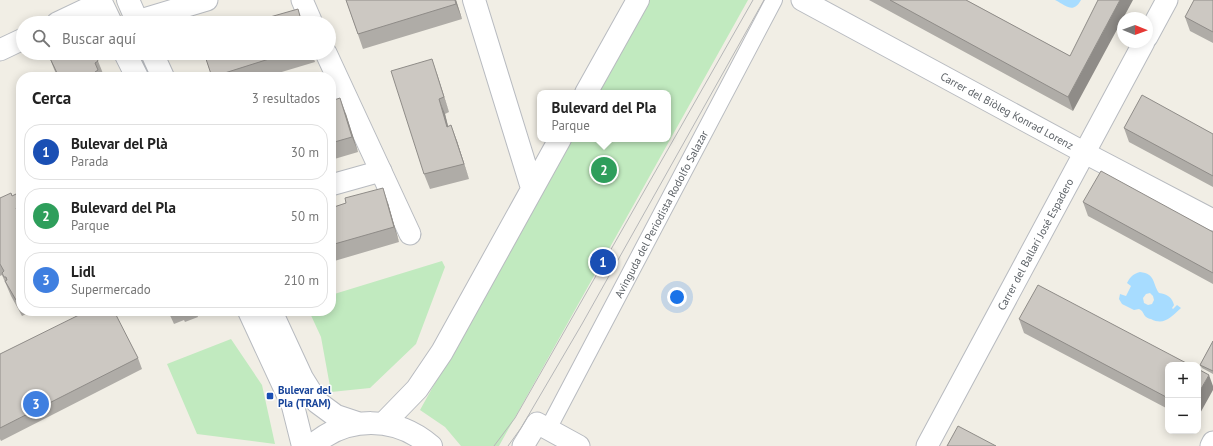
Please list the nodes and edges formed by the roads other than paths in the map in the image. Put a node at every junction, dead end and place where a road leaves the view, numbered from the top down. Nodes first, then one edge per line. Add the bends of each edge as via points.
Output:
1 (128, 0) edge
2 (207, 0) edge
3 (302, 0) edge
4 (474, 0) edge
5 (638, 0) edge
6 (774, 0) edge
7 (802, 0) edge
8 (1167, 0) edge
9 (100, 1) edge
10 (71, 16) edge
11 (108, 16) edge
12 (135, 16) edge
13 (157, 16) edge
14 (309, 16) edge
15 (1153, 26) edge
16 (16, 42) edge
17 (1141, 48) edge
18 (0, 50) edge
19 (128, 60) edge
20 (155, 60) edge
21 (329, 60) edge
22 (134, 72) edge
23 (161, 72) edge
24 (335, 72) edge
25 (336, 74) edge
26 (588, 90) edge
27 (558, 142) edge
28 (1084, 153) junction
29 (381, 171) junction
30 (336, 184) edge
31 (532, 188) junction
32 (1213, 220) edge
33 (410, 234) dead end
34 (251, 316) edge
35 (273, 316) edge
36 (357, 423) junction
37 (384, 423) junction
38 (542, 426) junction
39 (1213, 442) edge
40 (303, 446) edge
41 (312, 446) edge
42 (431, 446) edge
43 (523, 446) edge
44 (579, 446) edge
45 (927, 446) edge
46 (1211, 446) edge

1 - 12 street
2 - 13 street
3 - 14 street
4 - 31 street
5 - 26 street
6 - 38 street, Avinguda del Periodista Rodolfo Salazar
7 - 28 street, Carrer del Biòleg Konrad Lorenz
8 - 15 street
9 - 10 street
9 - 11 street
16 - 18 street
17 - 28 street, Carrer del Ballarí José Espadero
19 - 22 street
20 - 23 street
21 - 24 street
25 - 29 street
27 - 31 street
28 - 32 street, Carrer del Biòleg Konrad Lorenz
28 - 45 street, Carrer del Ballarí José Espadero
29 - 30 street
29 - 33 street
31 - 37 street via 442,352 417,389
34 - 40 street via 293,406
35 - 36 street via 302,378 317,402 336,416
36 - 37 street
36 - 41 street via 337,429
37 - 42 street via 404,428
38 - 43 street, Avinguda del Periodista Rodolfo Salazar
38 - 44 street
39 - 46 street

